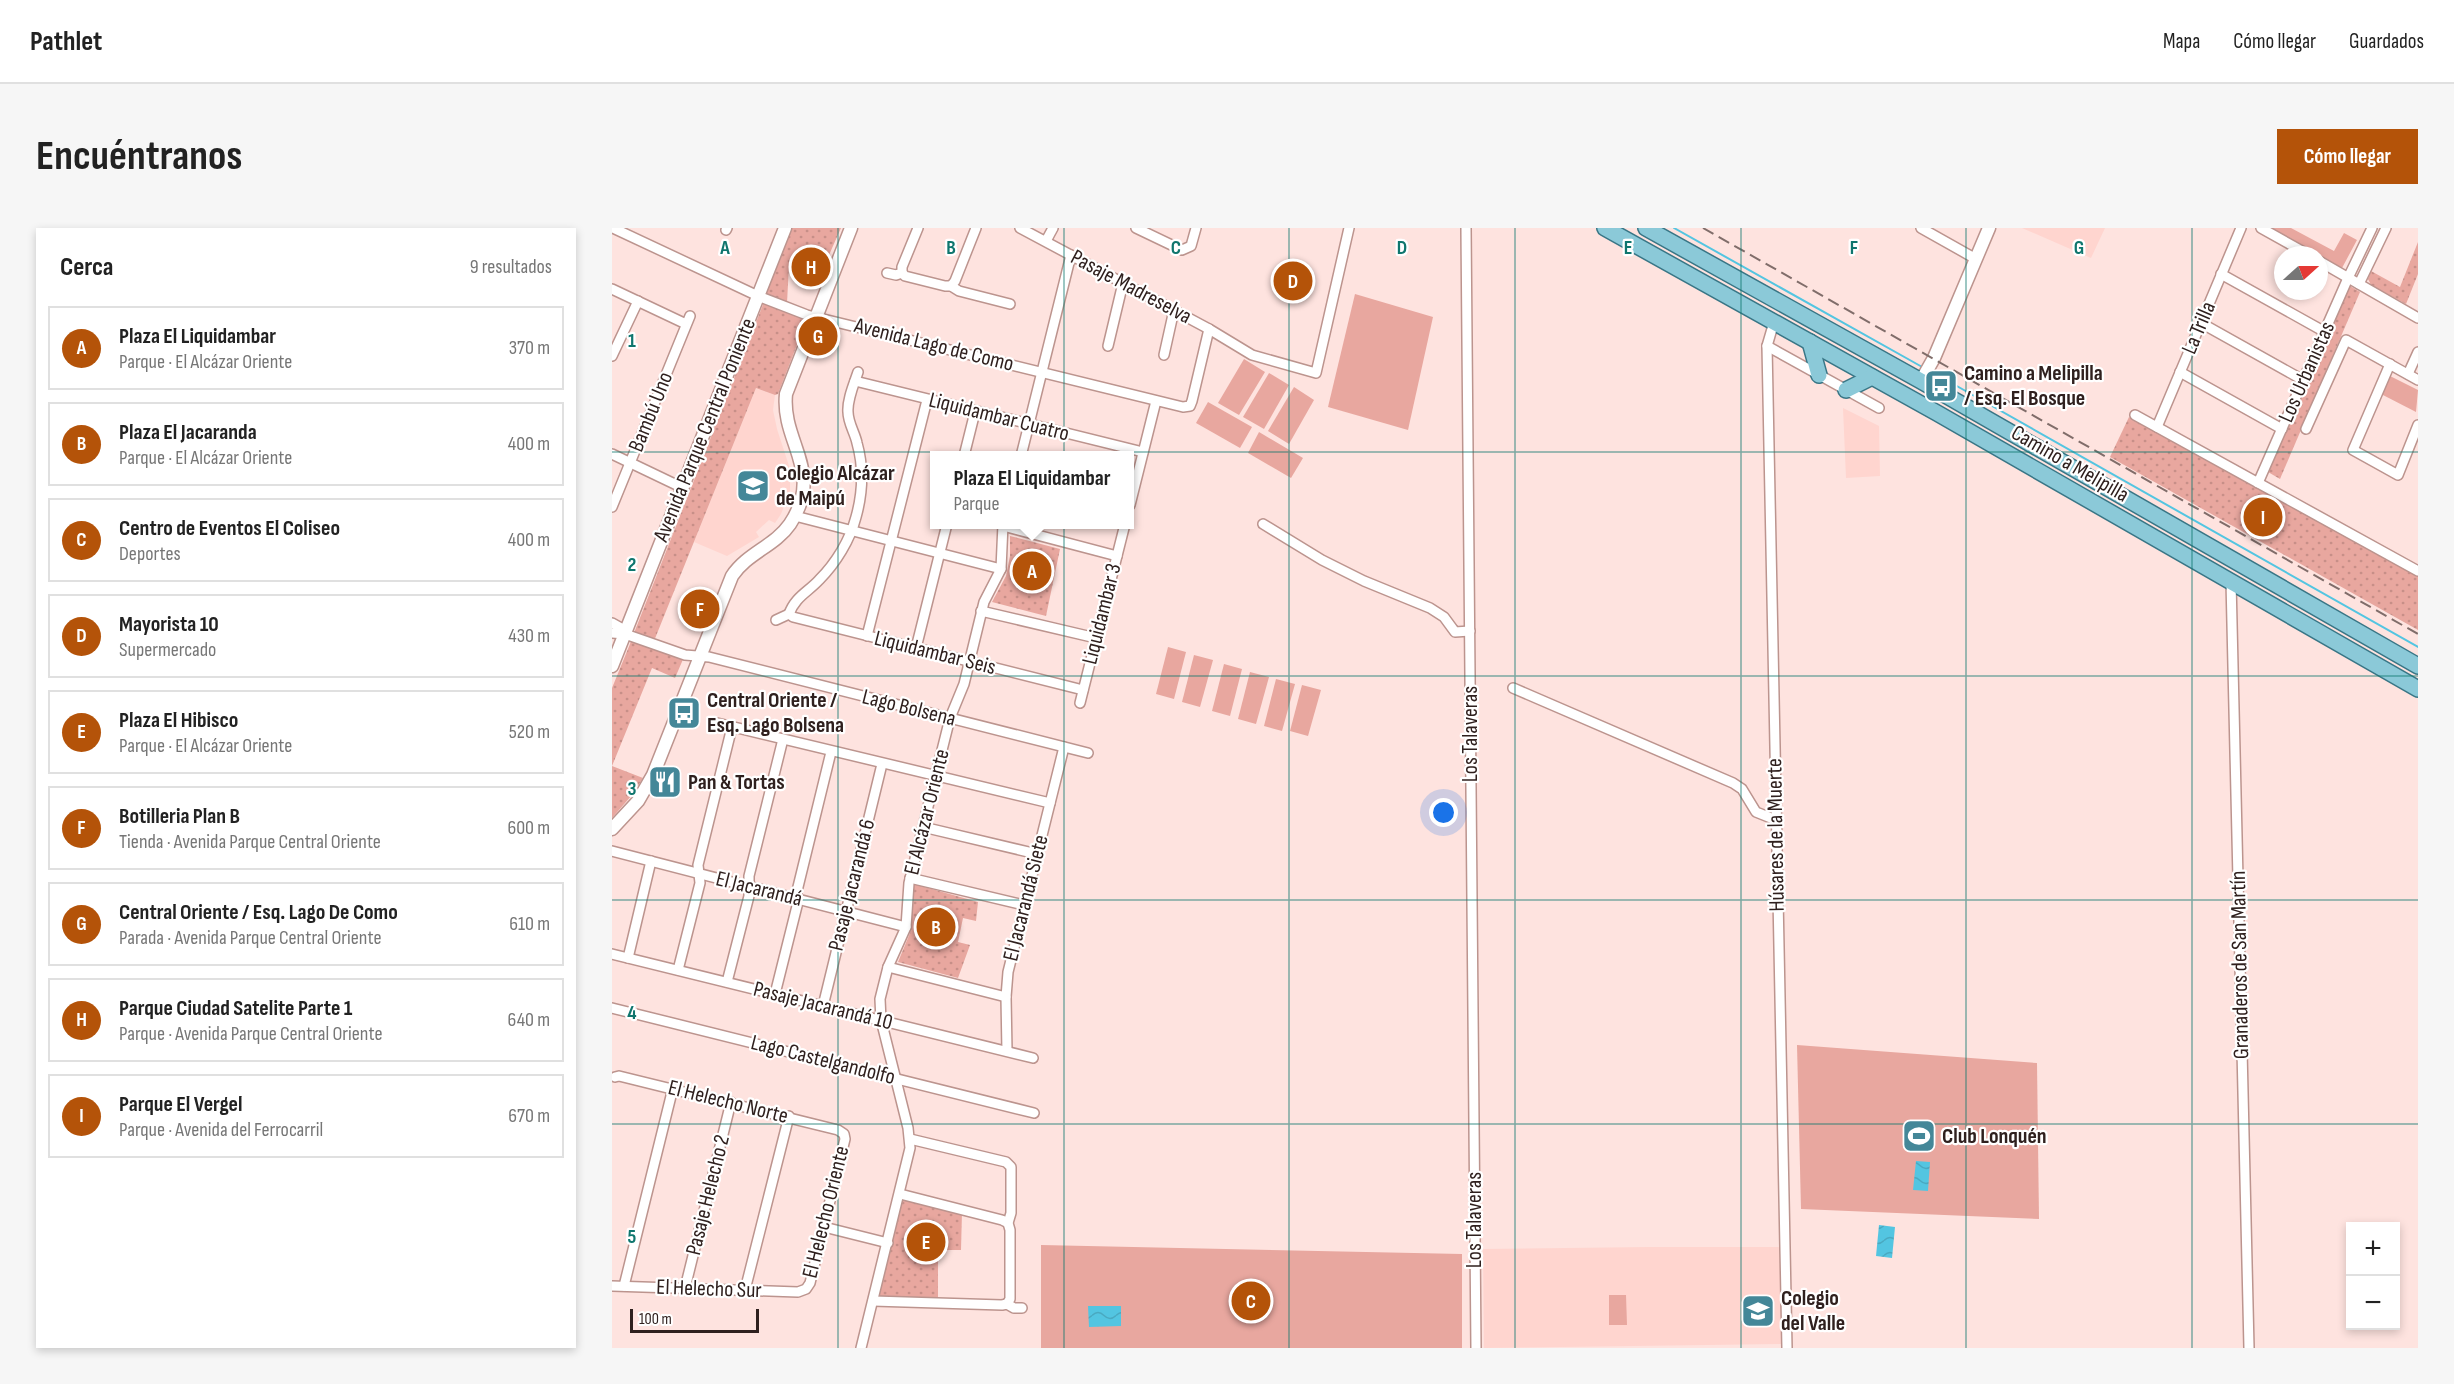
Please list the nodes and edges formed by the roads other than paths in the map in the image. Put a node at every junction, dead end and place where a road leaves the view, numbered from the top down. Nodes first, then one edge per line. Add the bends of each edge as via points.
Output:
1 (613, 228) edge
2 (785, 228) edge
3 (851, 228) edge
4 (918, 228) edge
5 (976, 228) edge
6 (1053, 228) edge
7 (1136, 228) edge
8 (1196, 228) edge
9 (1349, 228) edge
10 (1466, 228) edge
11 (1605, 228) edge
12 (1646, 228) edge
13 (1921, 228) edge
14 (1989, 228) edge
15 (2241, 228) edge
16 (2261, 228) edge
17 (2372, 228) edge
18 (2386, 228) edge
19 (1023, 229) edge
20 (1046, 241) junction
21 (2292, 246) edge
22 (1071, 255) junction
23 (1976, 259) junction
24 (2328, 266) edge
25 (887, 273) dead end
26 (902, 273) junction
27 (2221, 274) junction
28 (2348, 278) junction
29 (1123, 283) junction
30 (2359, 284) junction
31 (951, 286) junction
32 (612, 289) edge
33 (758, 296) junction
34 (638, 301) junction
35 (1010, 304) dead end
36 (1174, 310) junction
37 (816, 316) junction
38 (2418, 318) edge
39 (1774, 322) junction
40 (2201, 323) junction
41 (1209, 329) junction
42 (2325, 332) junction
43 (1810, 342) junction
44 (1108, 346) dead end
45 (1767, 346) junction
46 (2418, 352) edge
47 (1164, 355) dead end
48 (612, 356) edge
49 (2390, 364) junction
50 (2180, 372) junction
51 (1042, 373) junction
52 (1925, 373) junction
53 (2408, 374) junction
54 (1818, 375) junction
55 (1872, 377) junction
56 (2303, 380) junction
57 (2418, 380) edge
58 (1846, 390) junction
59 (927, 400) junction
60 (1156, 401) junction
61 (1879, 408) dead end
62 (975, 412) junction
63 (2135, 415) dead end
64 (1029, 425) junction
65 (2418, 425) edge
66 (2157, 427) junction
67 (2282, 429) junction
68 (2306, 429) dead end
69 (965, 451) edge
70 (1022, 451) edge
71 (1143, 452) junction
72 (612, 454) edge
73 (630, 463) junction
74 (2258, 483) junction
75 (683, 488) junction
76 (1134, 488) edge
77 (612, 507) edge
78 (795, 516) junction
79 (1263, 524) dead end
80 (946, 529) edge
81 (1003, 529) edge
82 (1018, 529) edge
83 (1124, 529) edge
84 (851, 532) junction
85 (892, 542) junction
86 (939, 554) junction
87 (1117, 556) junction
88 (1001, 569) junction
89 (2418, 571) edge
90 (2231, 581) junction
91 (981, 611) junction
92 (789, 614) junction
93 (776, 620) dead end
94 (612, 623) edge
95 (1470, 631) junction
96 (618, 633) edge
97 (867, 636) junction
98 (1096, 639) junction
99 (916, 648) junction
100 (699, 656) junction
101 (969, 662) junction
102 (612, 666) edge
103 (2418, 666) edge
104 (1513, 687) dead end
105 (2418, 689) edge
106 (1083, 690) junction
107 (1080, 703) dead end
108 (950, 718) junction
109 (717, 723) dead end
110 (732, 727) junction
111 (783, 740) junction
112 (1064, 747) junction
113 (831, 752) junction
114 (1088, 753) dead end
115 (882, 764) junction
116 (936, 777) junction
117 (1050, 803) junction
118 (1776, 820) junction
119 (923, 827) junction
120 (612, 829) edge
121 (612, 851) edge
122 (1037, 854) junction
123 (651, 861) junction
124 (698, 873) junction
125 (910, 878) junction
126 (749, 886) junction
127 (797, 898) junction
128 (1024, 905) junction
129 (846, 911) junction
130 (906, 927) junction
131 (612, 954) edge
132 (628, 958) junction
133 (888, 967) junction
134 (678, 970) junction
135 (727, 982) junction
136 (775, 994) junction
137 (1006, 997) junction
138 (823, 1006) junction
139 (612, 1008) edge
140 (881, 1020) junction
141 (1008, 1051) junction
142 (1033, 1058) dead end
143 (613, 1077) edge
144 (896, 1078) junction
145 (673, 1088) junction
146 (731, 1102) junction
147 (1034, 1113) dead end
148 (789, 1116) junction
149 (844, 1134) joint
150 (910, 1139) junction
151 (900, 1194) junction
152 (1008, 1223) junction
153 (824, 1227) junction
154 (888, 1243) junction
155 (612, 1286) edge
156 (624, 1286) junction
157 (685, 1288) junction
158 (806, 1289) joint
159 (746, 1290) junction
160 (873, 1301) junction
161 (1007, 1304) junction
162 (1022, 1308) dead end
163 (861, 1348) edge
164 (1476, 1348) edge
165 (1787, 1348) edge
166 (2249, 1348) edge

1 - 33 street, Avenida Lago de Como
2 - 33 street, Avenida Parque Central Poniente
3 - 37 street
4 - 26 street
5 - 31 street
6 - 20 street
7 - 8 street via 1182,250 1191,246
9 - 41 street, Pasaje Madreselva via 1316,373 1252,355
10 - 95 street, Los Talaveras
11 - 39 main road, Camino a Melipilla
12 - 52 main road, Camino a Melipilla
13 - 23 street
14 - 23 street
15 - 27 street, La Trilla
16 - 21 street
17 - 28 street, Los Urbanistas
18 - 30 street
19 - 20 street, Pasaje Madreselva
20 - 22 street, Pasaje Madreselva
22 - 29 street, Pasaje Madreselva
22 - 51 street
23 - 52 street
24 - 28 street
25 - 26 street
26 - 31 street
27 - 40 street, La Trilla
27 - 42 street
28 - 30 street
28 - 42 street, Los Urbanistas
29 - 36 street, Pasaje Madreselva
29 - 44 street
30 - 38 street
31 - 35 street
32 - 34 street
33 - 37 street, Avenida Lago de Como
33 - 75 street, Avenida Parque Central Poniente
34 - 48 street
34 - 73 street, Bambú Uno via 688,320
36 - 41 street, Pasaje Madreselva
36 - 47 street
37 - 51 street, Avenida Lago de Como
37 - 78 street via 785,401 787,421 803,469 802,494
39 - 43 main road, Camino a Melipilla
39 - 45 street, Húsares de la Muerte
40 - 50 street, La Trilla
40 - 56 street
41 - 60 street, Avenida Lago de Como via 1191,404 1185,408
42 - 56 street, Los Urbanistas
43 - 54 main road
43 - 55 main road, Camino a Melipilla
45 - 54 street
45 - 118 street, Húsares de la Muerte
46 - 53 street
49 - 53 street
49 - 65 street via 2353,450 2398,475
49 - 68 street via 2346,340
50 - 66 street, La Trilla
50 - 67 street
51 - 60 street, Avenida Lago de Como
51 - 64 street
52 - 103 main road, Camino a Melipilla
53 - 57 street
54 - 58 street
55 - 58 main road
55 - 90 main road, Camino a Melipilla
56 - 67 street, Los Urbanistas
58 - 61 street
59 - 62 street, Liquidambar Cuatro
59 - 84 street, Liquidambar Cuatro via 856,377 848,410 860,452 862,481
59 - 85 street
60 - 71 street
62 - 64 street, Liquidambar Cuatro
62 - 69 street
63 - 66 street
64 - 70 street
64 - 71 street, Liquidambar Cuatro
66 - 74 street
67 - 74 street, Los Urbanistas
71 - 76 street
72 - 73 street
73 - 75 street
73 - 77 street, Bambú Uno
74 - 89 street
75 - 96 street, Avenida Parque Central Poniente
78 - 84 street
78 - 100 street via 782,535 733,573
79 - 95 street via 1322,560 1430,608 1444,617 1455,632
80 - 86 street
81 - 88 street, El Alcázar Oriente
82 - 87 street
83 - 87 street, Liquidambar 3
84 - 85 street
84 - 92 street via 831,567 795,600
85 - 86 street
85 - 97 street
86 - 88 street
86 - 99 street
87 - 98 street, Liquidambar 3
88 - 91 street, El Alcázar Oriente
90 - 105 main road, Camino a Melipilla
90 - 166 street, Granaderos de San Martín
91 - 98 street
91 - 101 street, El Alcázar Oriente
92 - 93 street
92 - 97 street, Liquidambar Seis
94 - 96 street, Lago Bolsena via 621,628
95 - 164 street, Los Talaveras
96 - 100 street, Lago Bolsena
96 - 102 street, Avenida Parque Central Poniente
97 - 99 street, Liquidambar Seis
98 - 106 street, Liquidambar 3
99 - 101 street, Liquidambar Seis
100 - 108 street, Lago Bolsena
100 - 120 street via 649,784
101 - 106 street, Liquidambar Seis
101 - 108 street, El Alcázar Oriente
104 - 118 street via 1733,783 1742,789 1755,812
106 - 107 street, Liquidambar 3
108 - 112 street, Lago Bolsena
108 - 116 street, El Alcázar Oriente
109 - 110 street
110 - 111 street
110 - 124 street
111 - 113 street
111 - 126 street
112 - 114 street, Lago Bolsena
112 - 117 street, El Jacarandá Siete
113 - 115 street
113 - 127 street
115 - 116 street
115 - 129 street, Pasaje Jacarandá 6
116 - 117 street
116 - 119 street, El Alcázar Oriente
117 - 122 street, El Jacarandá Siete
118 - 165 street, Húsares de la Muerte
119 - 122 street
119 - 125 street, El Alcázar Oriente
121 - 123 street, El Jacarandá
122 - 128 street, El Jacarandá Siete
123 - 124 street, El Jacarandá
123 - 132 street
124 - 126 street, El Jacarandá
124 - 134 street
125 - 128 street
125 - 130 street, El Alcázar Oriente
126 - 127 street, El Jacarandá
126 - 135 street
127 - 129 street, El Jacarandá
127 - 136 street
128 - 137 street, El Jacarandá Siete
129 - 130 street, El Jacarandá
129 - 138 street, Pasaje Jacarandá 6
130 - 133 street, El Alcázar Oriente
131 - 132 street, Pasaje Jacarandá 10
132 - 134 street, Pasaje Jacarandá 10
133 - 137 street
133 - 140 street, El Alcázar Oriente via 880,999
134 - 135 street, Pasaje Jacarandá 10
135 - 136 street, Pasaje Jacarandá 10
136 - 138 street, Pasaje Jacarandá 10
137 - 141 street, El Jacarandá Siete
138 - 140 street, Pasaje Jacarandá 10
139 - 144 street, Lago Castelgandolfo
140 - 141 street, Pasaje Jacarandá 10
140 - 144 street, El Alcázar Oriente
141 - 142 street, Pasaje Jacarandá 10
143 - 145 street, El Helecho Norte
144 - 147 street, Lago Castelgandolfo
144 - 150 street, El Alcázar Oriente
145 - 146 street, El Helecho Norte
145 - 156 street
146 - 148 street, El Helecho Norte
146 - 157 street, Pasaje Helecho 2
148 - 149 street, El Helecho Norte
148 - 159 street
149 - 153 street, El Helecho Oriente
150 - 151 street, El Alcázar Oriente
150 - 152 street via 1010,1164
151 - 152 street
151 - 154 street, El Alcázar Oriente
152 - 161 street
153 - 154 street
153 - 158 street, El Helecho Oriente
154 - 160 street, El Alcázar Oriente
155 - 156 street, El Helecho Sur
156 - 157 street, El Helecho Sur
157 - 159 street, El Helecho Sur
158 - 159 street, El Helecho Sur
160 - 161 street
160 - 163 street, El Alcázar Oriente
161 - 162 street

